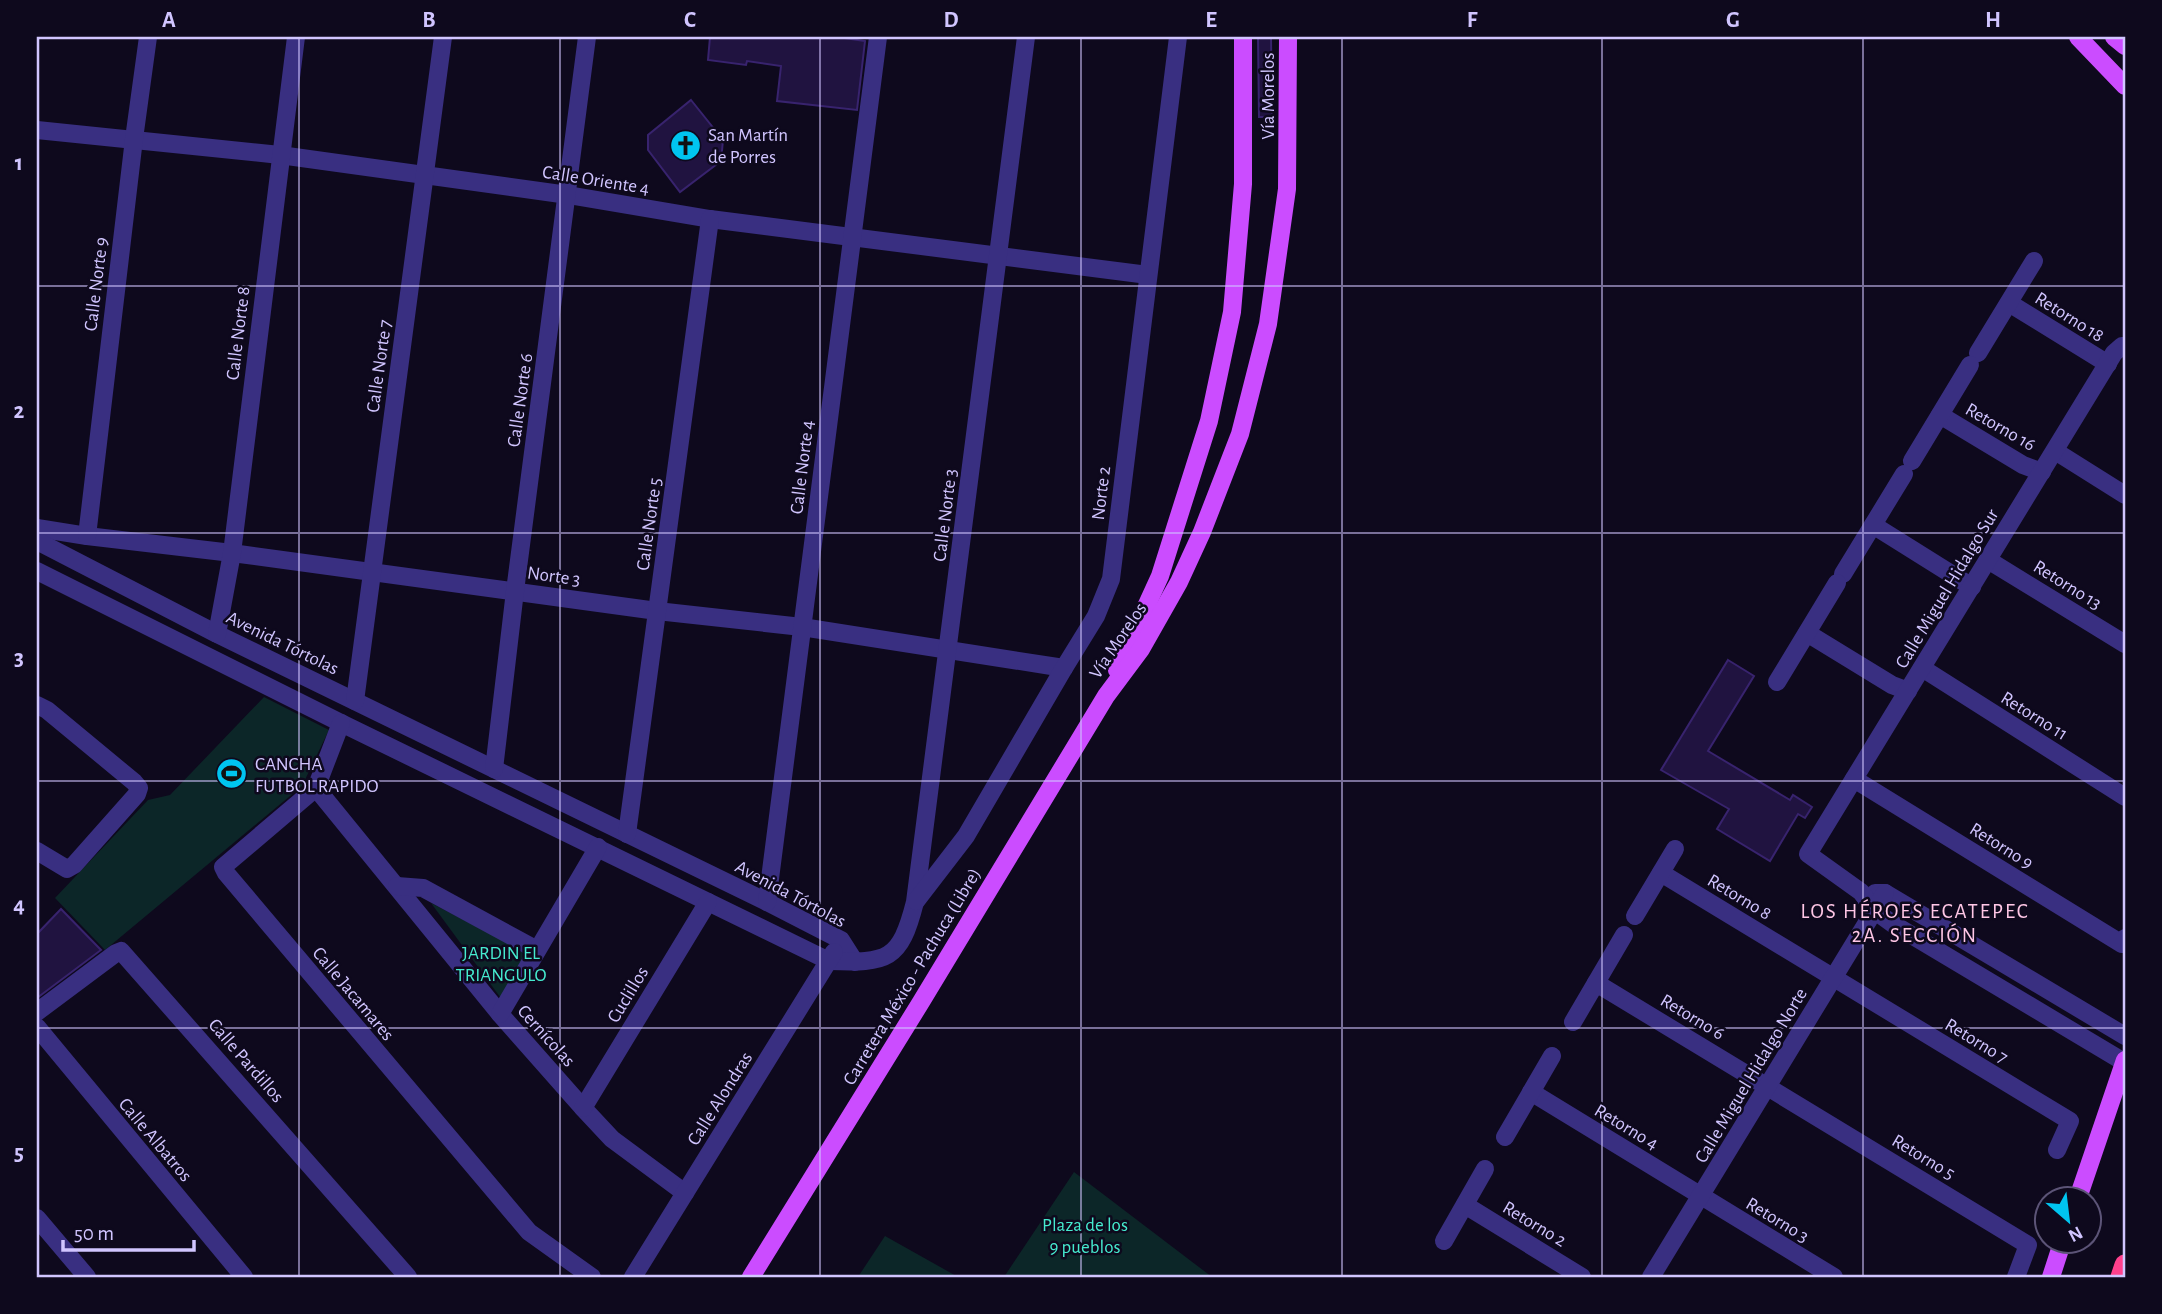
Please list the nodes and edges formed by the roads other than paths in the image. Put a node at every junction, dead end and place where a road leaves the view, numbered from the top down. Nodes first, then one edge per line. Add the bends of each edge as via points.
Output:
1 (148, 37) edge
2 (296, 37) edge
3 (443, 37) edge
4 (587, 37) edge
5 (878, 37) edge
6 (1026, 37) edge
7 (1178, 37) edge
8 (1243, 37) edge
9 (1288, 37) edge
10 (2078, 37) edge
11 (2114, 37) edge
12 (2125, 46) edge
13 (2125, 86) edge
14 (37, 130) edge
15 (134, 139) junction
16 (280, 155) junction
17 (425, 175) junction
18 (568, 195) junction
19 (710, 219) junction
20 (852, 237) junction
21 (996, 255) junction
22 (2035, 261) dead end
23 (1148, 275) junction
24 (2009, 303) junction
25 (2124, 346) edge
26 (1974, 359) joint
27 (2108, 364) junction
28 (1940, 415) junction
29 (2055, 451) junction
30 (2042, 472) junction
31 (2125, 495) edge
32 (1874, 525) junction
33 (37, 528) edge
34 (87, 536) junction
35 (37, 541) edge
36 (232, 553) junction
37 (1988, 560) junction
38 (37, 571) edge
39 (372, 572) junction
40 (1972, 587) junction
41 (515, 591) junction
42 (657, 611) junction
43 (802, 627) junction
44 (1807, 633) junction
45 (217, 634) junction
46 (2125, 644) edge
47 (949, 649) junction
48 (1064, 668) junction
49 (1922, 668) junction
50 (1777, 682) dead end
51 (1908, 691) junction
52 (1106, 695) junction
53 (355, 701) junction
54 (37, 705) edge
55 (341, 723) junction
56 (494, 769) junction
57 (1854, 779) junction
58 (316, 788) junction
59 (2125, 797) edge
60 (627, 834) junction
61 (598, 846) junction
62 (1675, 849) dead end
63 (37, 851) edge
64 (1661, 873) junction
65 (397, 886) junction
66 (1861, 892) junction
67 (1885, 893) junction
68 (708, 902) junction
69 (767, 902) junction
70 (915, 902) junction
71 (1875, 911) junction
72 (1634, 916) dead end
73 (1624, 935) dead end
74 (2125, 938) edge
75 (841, 940) junction
76 (537, 950) junction
77 (829, 961) junction
78 (855, 962) junction
79 (1834, 977) junction
80 (1596, 983) junction
81 (2069, 1004) junction
82 (37, 1012) edge
83 (500, 1014) junction
84 (1573, 1022) dead end
85 (2058, 1023) junction
86 (37, 1027) edge
87 (2125, 1036) edge
88 (1552, 1056) dead end
89 (2125, 1061) edge
90 (1768, 1086) junction
91 (1531, 1092) junction
92 (583, 1108) junction
93 (1505, 1137) dead end
94 (2057, 1150) dead end
95 (1485, 1169) dead end
96 (2083, 1184) edge
97 (685, 1192) junction
98 (1701, 1196) junction
99 (1465, 1205) junction
100 (37, 1218) edge
101 (1444, 1241) dead end
102 (2059, 1254) edge
103 (2125, 1265) edge
104 (87, 1277) edge
105 (244, 1277) edge
106 (408, 1277) edge
107 (592, 1277) edge
108 (633, 1277) edge
109 (751, 1277) edge
110 (1583, 1277) edge
111 (1651, 1277) edge
112 (1834, 1277) edge
113 (2016, 1277) edge
114 (2051, 1277) edge
115 (2121, 1277) edge

1 - 15 street, Calle Norte 9
2 - 16 street, Calle Norte 8
3 - 17 street, Calle Norte 7
4 - 18 street, Calle Norte 6
5 - 20 street, Calle Norte 4
6 - 21 street, Calle Norte 3
7 - 23 street, Norte 2
8 - 52 main road, Vía Morelos via 1243,184 1232,312 1209,421 1160,576
9 - 52 main road, Vía Morelos via 1287,189 1268,324 1240,433 1178,582 1141,649
10 - 13 main road
11 - 12 main road
14 - 15 street, Calle Oriente 4
15 - 16 street, Calle Oriente 4
15 - 34 street, Calle Norte 9
16 - 17 street, Calle Oriente 4
16 - 36 street, Calle Norte 8
17 - 18 street, Calle Oriente 4
17 - 39 street, Calle Norte 7
18 - 19 street, Calle Oriente 4
18 - 41 street, Calle Norte 6
19 - 20 street, Calle Oriente 4
19 - 42 street, Calle Norte 5
20 - 21 street, Calle Oriente 4
20 - 43 street, Calle Norte 4
21 - 23 street, Calle Oriente 4
21 - 47 street, Calle Norte 3
22 - 24 street, Retorno 18
23 - 48 street, Norte 2 via 1111,579 1096,616
24 - 26 street, Retorno 18
24 - 27 street, Retorno 18
25 - 27 street, Calle Miguel Hidalgo Sur
26 - 28 street, Retorno 16
27 - 29 street, Calle Miguel Hidalgo Sur
28 - 30 street, Retorno 16
28 - 32 street, Retorno 16
29 - 30 street, Calle Miguel Hidalgo Sur
29 - 31 street
30 - 37 street, Calle Miguel Hidalgo Sur
32 - 40 street
32 - 44 street, Retorno 16
33 - 34 street, Norte 3
34 - 36 street, Norte 3
35 - 45 street, Avenida Tórtolas
36 - 39 street, Norte 3
36 - 45 street, Calle Norte 8
37 - 40 street, Calle Miguel Hidalgo Sur
37 - 46 street, Retorno 13
38 - 55 street
39 - 41 street, Norte 3
39 - 53 street, Calle Norte 7
40 - 49 street, Calle Miguel Hidalgo Sur
41 - 42 street, Norte 3
41 - 56 street, Calle Norte 6
42 - 43 street, Norte 3
42 - 60 street, Calle Norte 5
43 - 47 street, Norte 3
43 - 69 street, Calle Norte 4
44 - 50 street, Retorno 16
44 - 51 street
45 - 53 street, Avenida Tórtolas
47 - 48 street, Norte 3
47 - 70 street, Calle Norte 3
48 - 70 street, Norte 2 via 967,836
49 - 51 street, Calle Miguel Hidalgo Sur
49 - 59 street, Retorno 11
51 - 57 street, Calle Miguel Hidalgo Sur
52 - 109 main road, Carretera México - Pachuca (Libre)
53 - 56 street, Avenida Tórtolas
54 - 63 street via 139,788 74,865 67,869
55 - 58 street, Calle Jacamares
55 - 61 street
56 - 60 street, Avenida Tórtolas
57 - 66 street, Calle Miguel Hidalgo Sur via 1808,854
57 - 74 street, Retorno 9 via 2122,944
58 - 65 street, Cernícolas
58 - 107 street, Calle Jacamares via 228,862 223,867 226,873 529,1233
60 - 69 street, Avenida Tórtolas
61 - 68 street
61 - 76 street
62 - 64 street
64 - 72 street
64 - 79 street, Retorno 8
65 - 76 street via 423,888
65 - 83 street, Cernícolas
66 - 67 street
66 - 71 street
67 - 71 street, Calle Miguel Hidalgo Norte
67 - 81 street
68 - 77 street
68 - 92 street, Cuclillos
69 - 75 street, Avenida Tórtolas
70 - 78 street, Calle Norte 3 via 900,945 883,959
71 - 79 street, Calle Miguel Hidalgo Norte
71 - 85 street
73 - 80 street
75 - 77 street, Calle Alondras
75 - 78 street, Avenida Tórtolas
76 - 83 street
77 - 78 street
77 - 97 street, Calle Alondras
79 - 90 street, Calle Miguel Hidalgo Norte
79 - 94 street, Retorno 7 via 2070,1121
80 - 84 street
80 - 90 street, Retorno 6
81 - 85 street
81 - 87 street
82 - 106 street, Calle Pardillos via 121,951
83 - 92 street, Cernícolas
85 - 89 street
86 - 105 street, Calle Albatros
88 - 91 street
89 - 96 main road
90 - 98 street, Calle Miguel Hidalgo Norte
90 - 113 street, Retorno 5 via 2028,1245
91 - 93 street
91 - 98 street, Retorno 4
92 - 97 street, Cernícolas via 612,1139
95 - 99 street
97 - 108 street, Calle Alondras
98 - 111 street, Calle Miguel Hidalgo Norte
98 - 112 street, Retorno 3
99 - 101 street
99 - 110 street, Retorno 2
100 - 104 street
102 - 114 main road
103 - 115 highway

